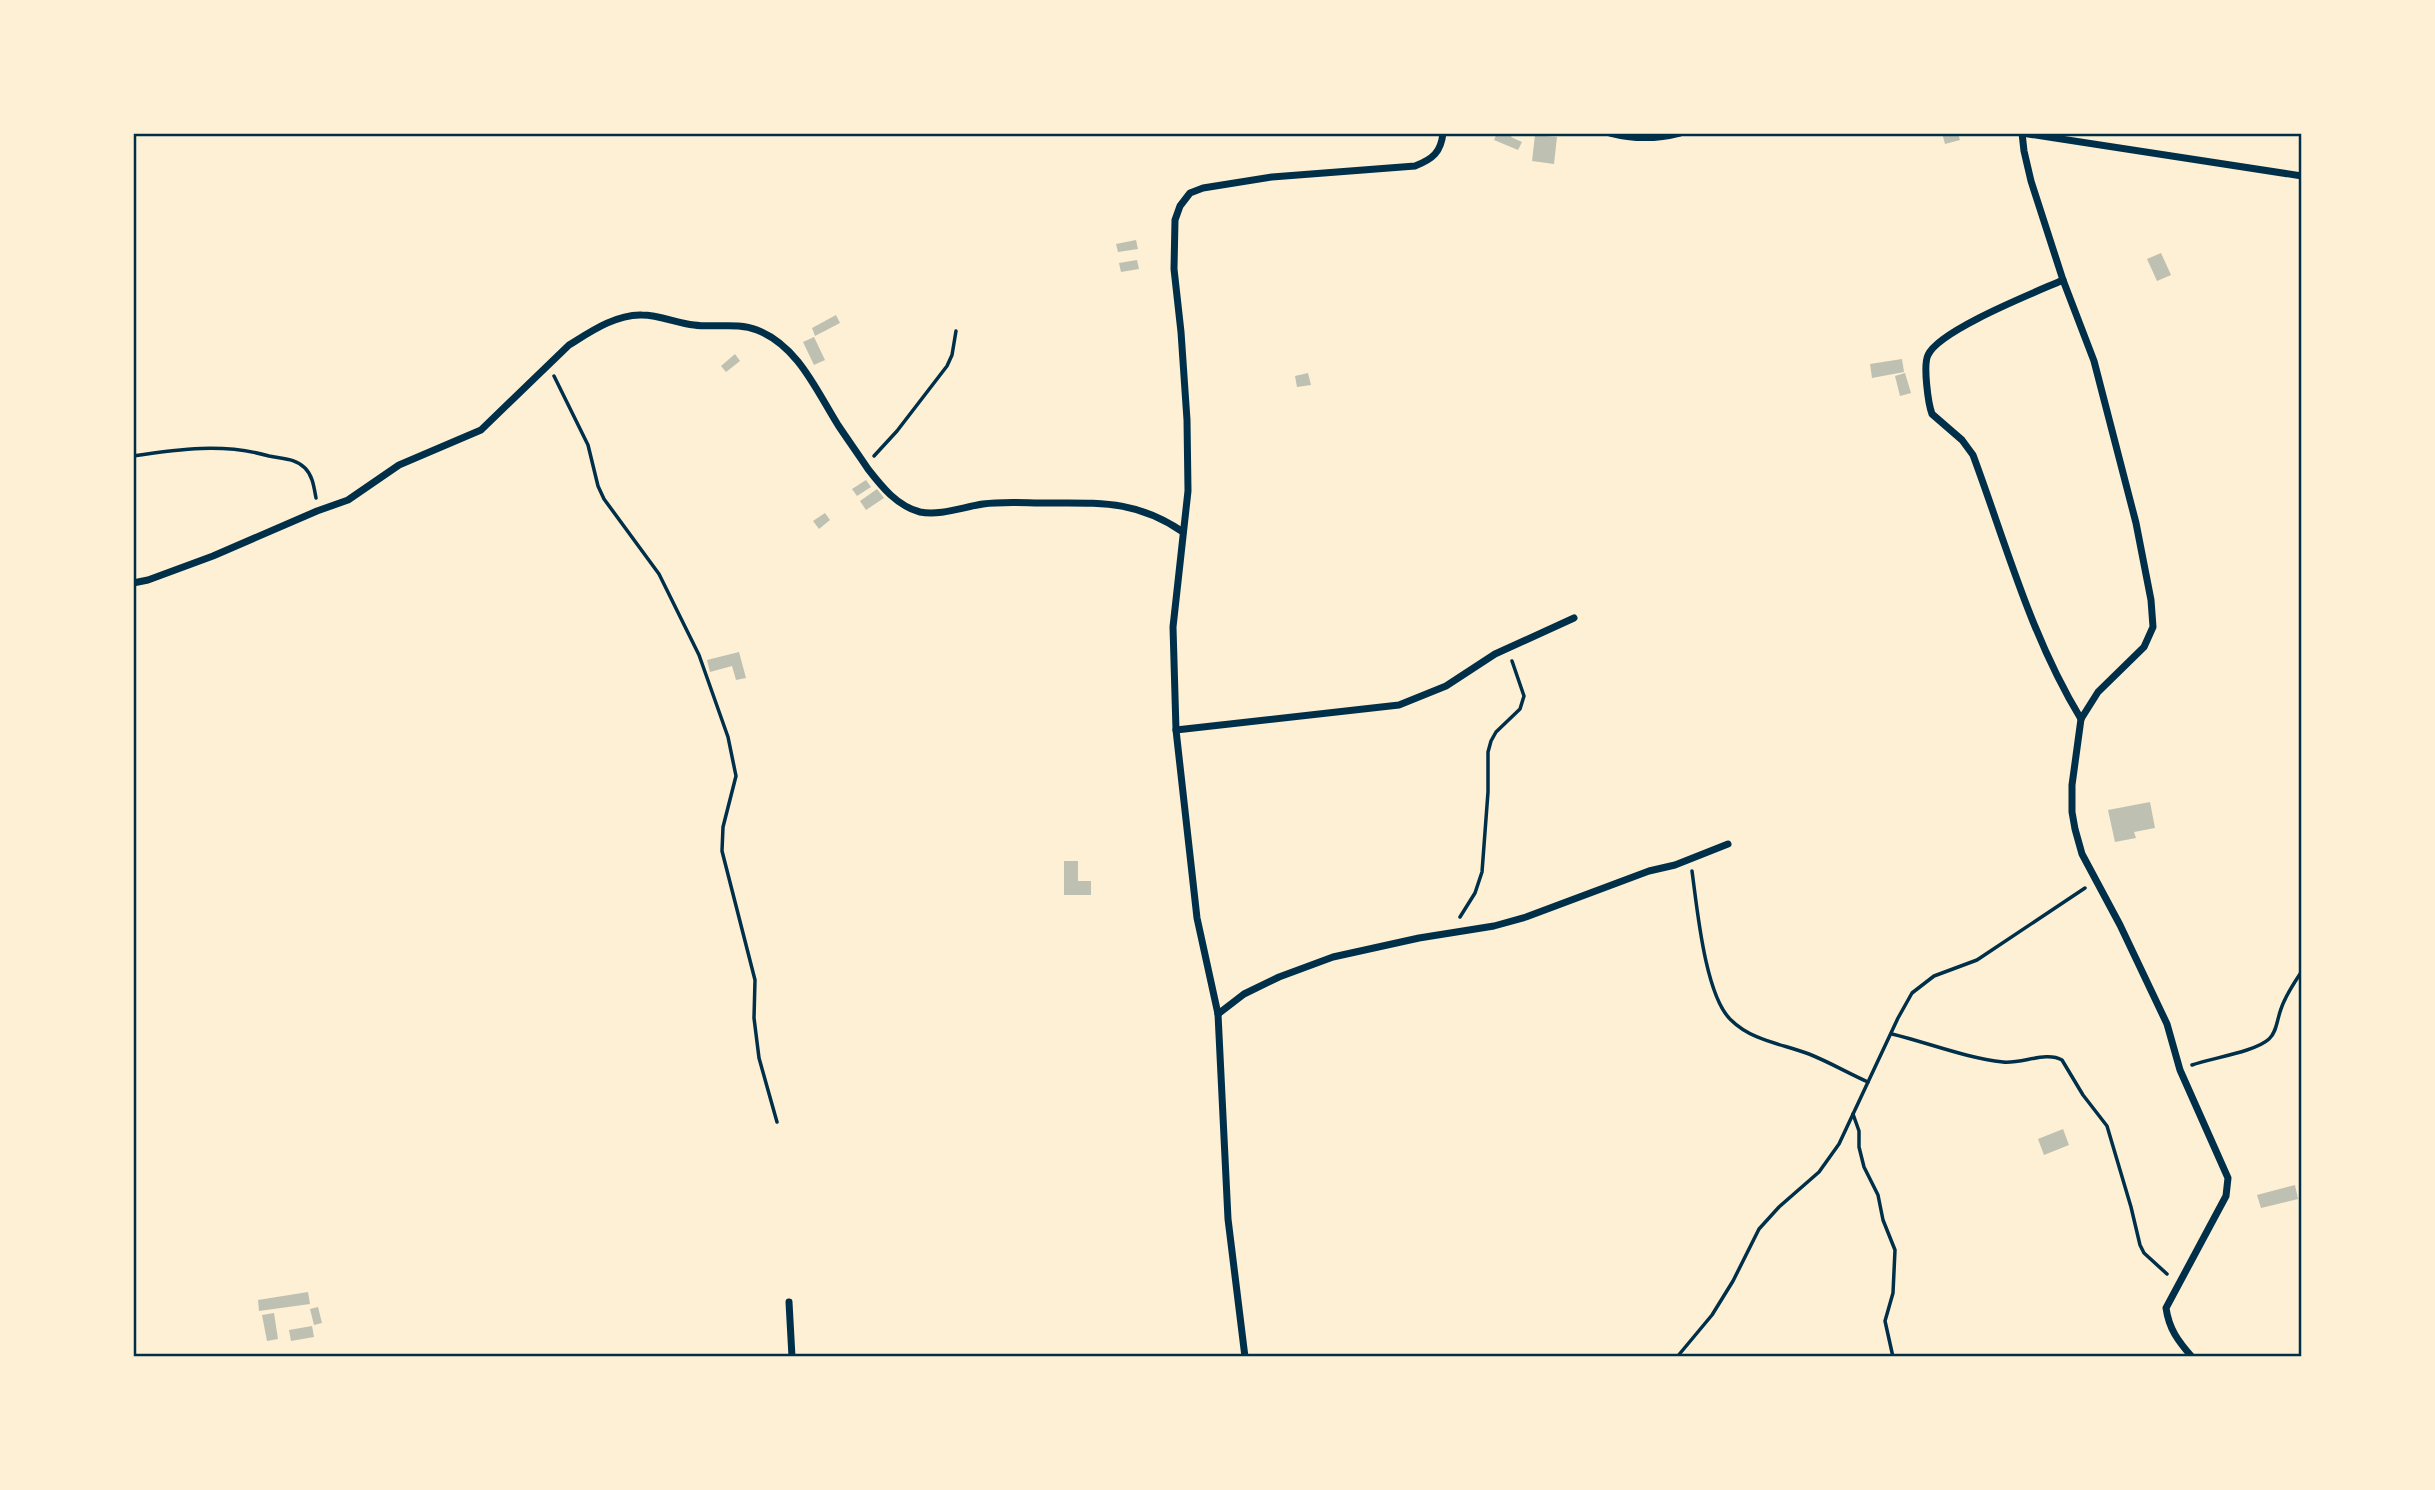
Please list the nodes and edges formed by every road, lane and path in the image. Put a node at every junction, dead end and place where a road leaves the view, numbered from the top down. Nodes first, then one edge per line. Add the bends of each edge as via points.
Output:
1 (1443, 133) edge
2 (1610, 133) edge
3 (1680, 133) edge
4 (2022, 133) edge
5 (2302, 176) edge
6 (2063, 280) junction
7 (956, 331) dead end
8 (549, 365) junction
9 (133, 456) edge
10 (866, 466) junction
11 (317, 511) junction
12 (1184, 532) junction
13 (133, 583) edge
14 (1574, 618) dead end
15 (1507, 648) junction
16 (2081, 719) junction
17 (1176, 730) junction
18 (1728, 845) dead end
19 (1690, 859) junction
20 (2095, 881) junction
21 (1453, 932) junction
22 (2302, 971) edge
23 (1218, 1014) junction
24 (1891, 1034) junction
25 (2180, 1070) junction
26 (1868, 1082) junction
27 (1853, 1113) junction
28 (777, 1122) dead end
29 (2178, 1286) junction
30 (789, 1302) dead end
31 (792, 1357) edge
32 (1245, 1357) edge
33 (1677, 1357) edge
34 (1893, 1357) edge
35 (2192, 1357) edge

1 - 12 street via 1438,153 1415,166 1272,177 1203,188 1190,193 1180,206 1174,248 1187,420
2 - 3 street via 1623,137
4 - 5 street
4 - 6 street via 2031,181
6 - 16 street via 2094,361 2119,454 2146,572 2153,627 2144,647 2098,692
6 - 16 street via 1954,332 1935,344 1925,361 1932,414 1973,455 2011,568 2043,646
7 - 10 path via 947,366
8 - 10 street via 580,338 628,317 745,326 795,358
8 - 11 street via 481,430 399,465 358,496
8 - 28 path via 589,445 598,486 659,574 699,655 728,737 736,776 722,851 755,980 759,1058
9 - 11 path via 225,448 289,459 308,471
10 - 12 street via 896,501 921,512 986,504 1099,503 1146,511
11 - 13 street via 213,556
12 - 17 street via 1173,626
14 - 15 street
15 - 17 street via 1446,686 1399,705
15 - 21 path via 1524,696 1520,709 1491,741 1482,872
16 - 20 street via 2072,812 2082,854
17 - 23 street via 1197,918
18 - 19 street
19 - 21 street via 1526,917
19 - 26 path via 1709,969 1717,1000 1730,1020 1765,1041 1811,1055
20 - 24 path via 1977,960 1926,981 1912,993
20 - 25 street via 2167,1024
21 - 23 street via 1333,957 1244,994
22 - 25 path via 2269,1039
23 - 32 street via 1228,1219
24 - 26 path
24 - 29 path via 2001,1062 2062,1060 2107,1126 2144,1253
25 - 29 street via 2228,1178 2226,1196
26 - 27 path
27 - 33 path via 1819,1172 1759,1229 1712,1315
27 - 34 path via 1861,1156 1895,1250 1893,1293 1885,1321
29 - 35 street via 2166,1308 2168,1321 2175,1338
30 - 31 street

